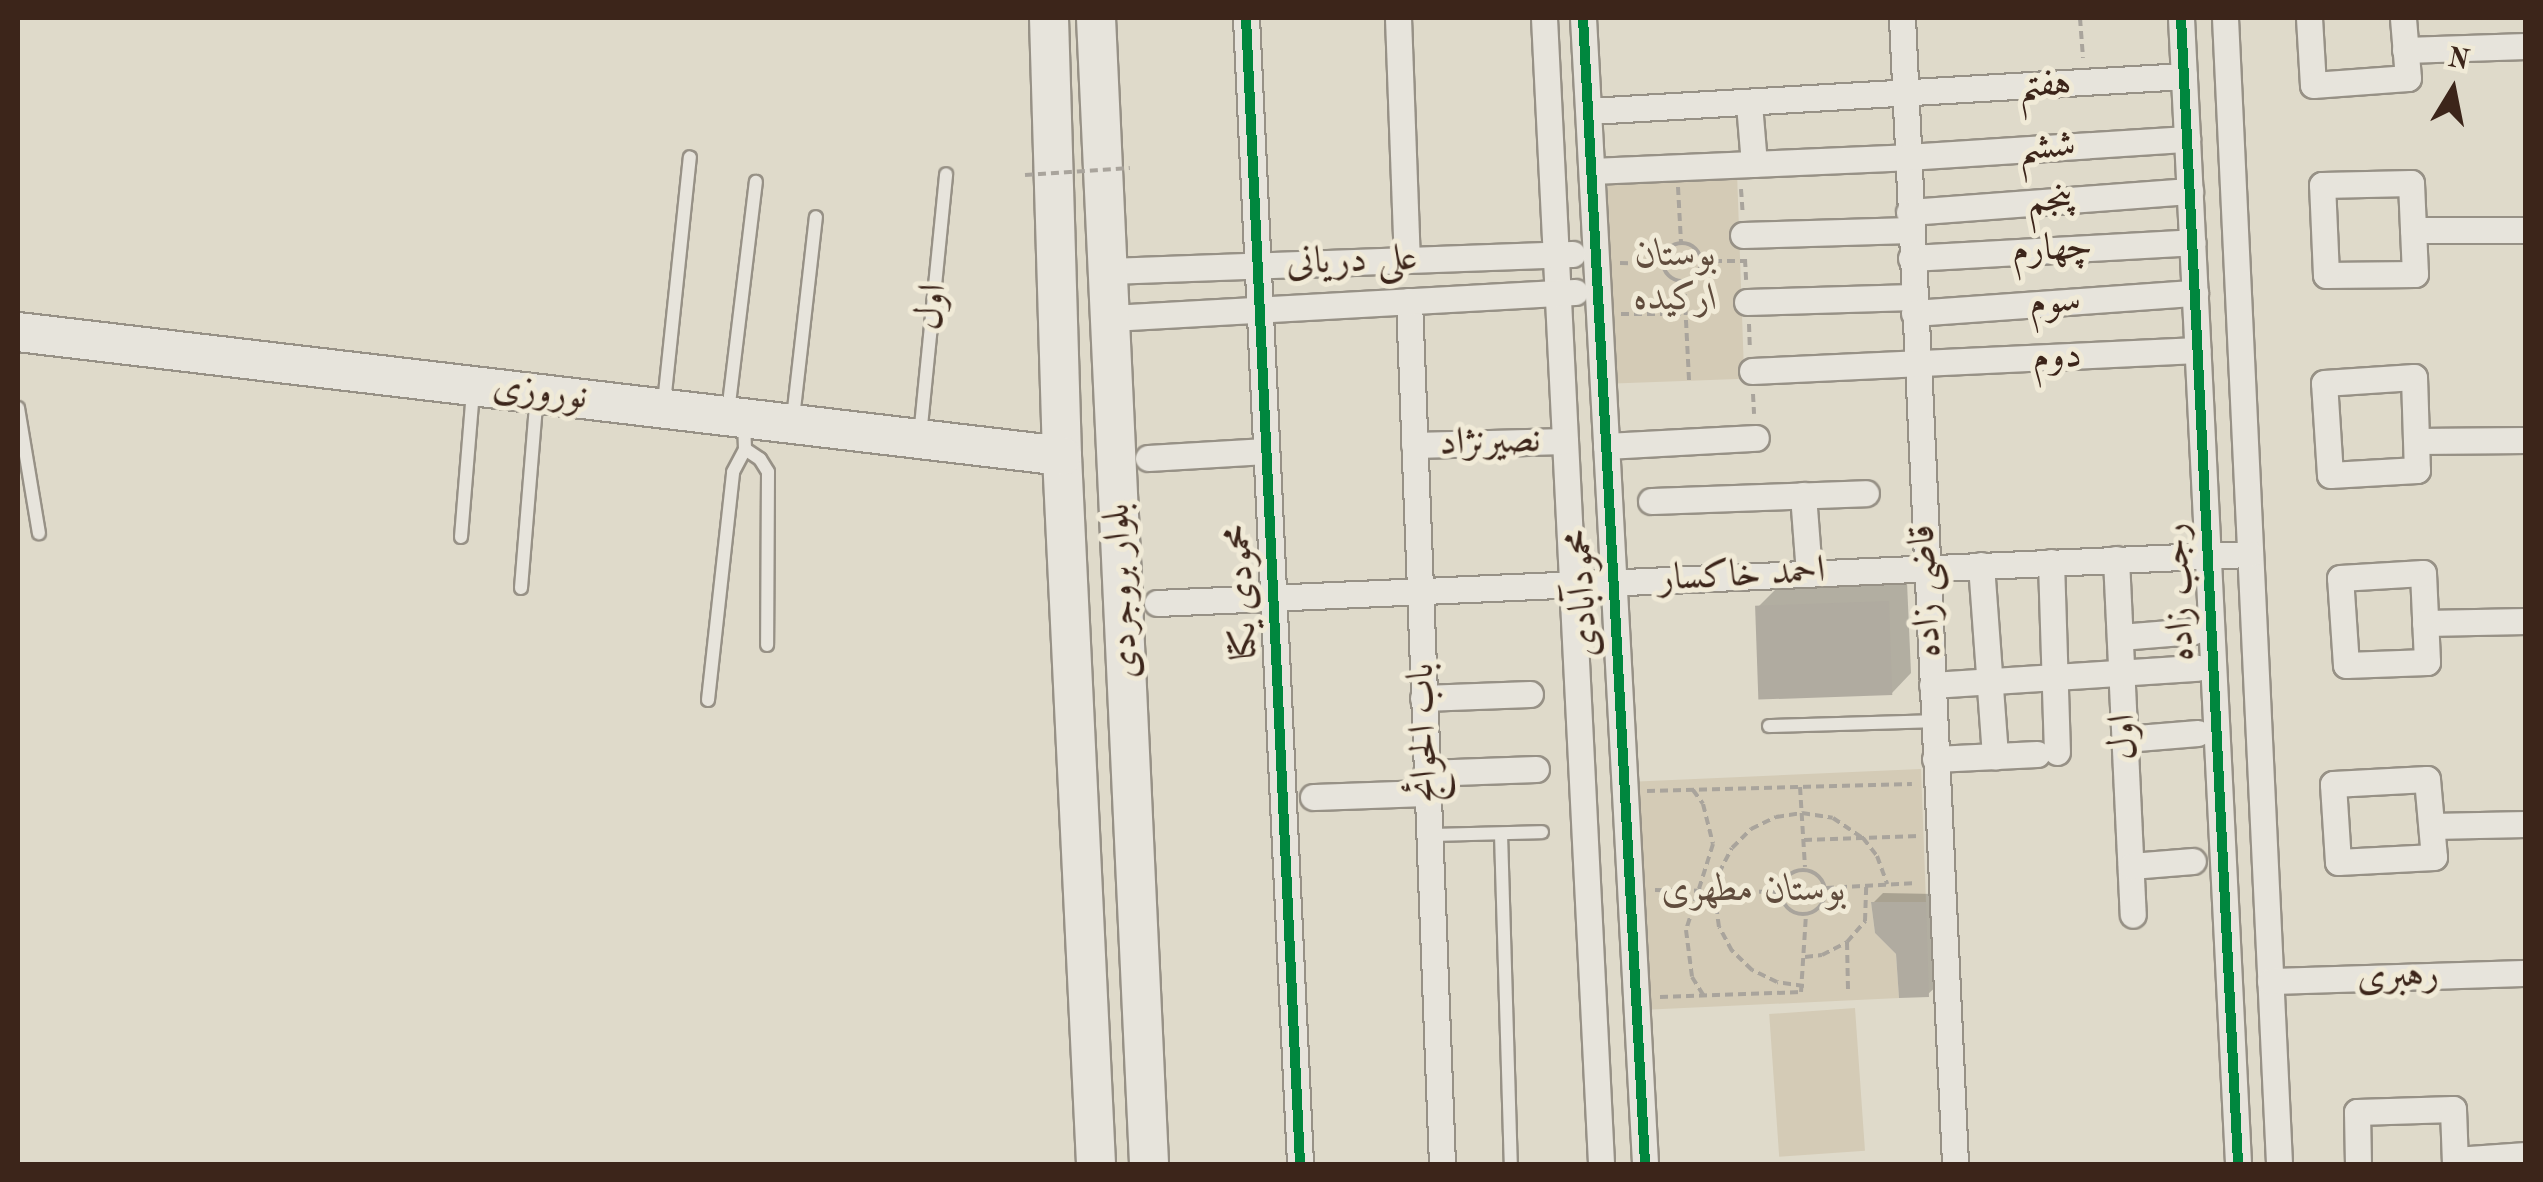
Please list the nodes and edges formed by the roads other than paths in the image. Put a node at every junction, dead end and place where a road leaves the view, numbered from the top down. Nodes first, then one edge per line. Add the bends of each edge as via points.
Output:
1 (1049, 18) edge
2 (1096, 18) edge
3 (1246, 18) edge
4 (1398, 18) edge
5 (1544, 18) edge
6 (1583, 18) edge
7 (1902, 18) edge
8 (2182, 18) edge
9 (2225, 18) edge
10 (2309, 18) edge
11 (2403, 18) edge
12 (2526, 46) edge
13 (2405, 50) junction
14 (2184, 76) junction
15 (1905, 93) junction
16 (1750, 104) junction
17 (1590, 111) junction
18 (2188, 139) junction
19 (690, 157) dead end
20 (1906, 158) junction
21 (1747, 164) junction
22 (1592, 170) junction
23 (946, 174) dead end
24 (756, 182) dead end
25 (2190, 191) junction
26 (816, 217) dead end
27 (1910, 221) junction
28 (2413, 230) junction
29 (2526, 230) edge
30 (2192, 242) junction
31 (1744, 248) road end
32 (1556, 254) junction
33 (1595, 258) junction
34 (1911, 258) junction
35 (1407, 260) junction
36 (1258, 266) junction
37 (1108, 271) junction
38 (1597, 290) junction
39 (1558, 293) junction
40 (2195, 293) junction
41 (1409, 301) junction
42 (1748, 302) road end
43 (1914, 305) junction
44 (1260, 309) junction
45 (1110, 318) junction
46 (18, 332) edge
47 (2198, 350) junction
48 (1916, 366) junction
49 (1752, 370) road end
50 (473, 386) junction
51 (538, 392) junction
52 (18, 408) edge
53 (664, 408) junction
54 (792, 424) junction
55 (739, 428) junction
56 (1756, 438) road end
57 (920, 439) junction
58 (2526, 440) edge
59 (1565, 441) junction
60 (2416, 441) junction
61 (1414, 445) junction
62 (1606, 446) junction
63 (1266, 450) junction
64 (1062, 456) junction
65 (1148, 458) dead end
66 (1866, 493) dead end
67 (1803, 496) junction
68 (1650, 501) dead end
69 (39, 533) dead end
70 (461, 537) dead end
71 (2208, 554) junction
72 (2250, 554) junction
73 (2116, 559) junction
74 (2050, 562) junction
75 (1980, 565) junction
76 (1926, 567) junction
77 (1809, 573) junction
78 (1613, 582) junction
79 (1572, 584) junction
80 (522, 588) dead end
81 (1420, 590) junction
82 (1274, 598) junction
83 (1157, 603) dead end
84 (2526, 621) edge
85 (2425, 623) junction
86 (2194, 631) dead end
87 (2120, 637) junction
88 (767, 645) dead end
89 (2197, 668) dead end
90 (2122, 674) junction
91 (2054, 678) junction
92 (1989, 682) junction
93 (1932, 685) junction
94 (1530, 694) dead end
95 (1424, 698) junction
96 (708, 700) dead end
97 (1934, 721) junction
98 (1769, 726) dead end
99 (2198, 732) dead end
100 (2125, 739) junction
101 (1995, 756) junction
102 (1936, 758) junction
103 (1536, 769) dead end
104 (1426, 783) junction
105 (1313, 796) dead end
106 (2526, 824) edge
107 (2432, 826) junction
108 (1542, 832) dead end
109 (1501, 834) junction
110 (1429, 835) junction
111 (2193, 861) dead end
112 (2131, 866) junction
113 (2133, 915) dead end
114 (2526, 973) edge
115 (2270, 981) junction
116 (2526, 1156) edge
117 (2455, 1162) edge
118 (1096, 1164) edge
119 (1149, 1164) edge
120 (1300, 1164) edge
121 (1442, 1164) edge
122 (1512, 1164) edge
123 (1600, 1164) edge
124 (1645, 1164) edge
125 (1955, 1164) edge
126 (2238, 1164) edge
127 (2279, 1164) edge
128 (2358, 1164) edge

1 - 64 main road, بلوار بروجردی
2 - 37 main road, بلوار بروجردی
3 - 36 street, محمودی یکتا
4 - 35 street
5 - 32 street, محمودآبادی
6 - 17 street, محمودآبادی
7 - 15 street, قاضی زاده
8 - 14 street, رجب زاده
9 - 72 street, رجب زاده
10 - 13 street via 2313,85 2408,78
11 - 13 street
12 - 13 street
14 - 15 street, هفتم
14 - 18 street, رجب زاده
15 - 16 street, هفتم
15 - 20 street, قاضی زاده
16 - 17 street, هفتم
16 - 21 street
17 - 22 street, محمودآبادی
18 - 20 street, ششم
18 - 25 street, رجب زاده
19 - 53 lane
20 - 21 street, ششم
20 - 27 street, قاضی زاده
21 - 22 street, ششم
22 - 33 street, محمودآبادی
23 - 57 lane, اول
24 - 55 lane
25 - 27 street, پنجم
25 - 30 street, رجب زاده
26 - 54 lane
27 - 31 street, پنجم
27 - 34 street, قاضی زاده
28 - 28 street via 2411,183 2322,185 2326,274 2414,274
28 - 29 street
30 - 34 street, چهارم
30 - 40 street, رجب زاده
32 - 33 street, علی دریانی
32 - 35 street, علی دریانی
32 - 39 street, محمودآبادی
33 - 38 street, محمودآبادی
34 - 43 street, قاضی زاده
35 - 36 street, علی دریانی
36 - 37 street, علی دریانی
36 - 44 street, محمودی یکتا
37 - 45 main road, بلوار بروجردی
38 - 39 street
38 - 62 street, محمودآبادی
39 - 41 street
39 - 59 street, محمودآبادی
40 - 43 street, سوم
40 - 47 street, رجب زاده
41 - 44 street
41 - 61 street, باب الحوائج
42 - 43 street, سوم
43 - 48 street, قاضی زاده
44 - 45 street
44 - 63 street, محمودی یکتا
45 - 119 main road, بلوار بروجردی
46 - 50 main road, نوروزی
47 - 48 street, دوم
47 - 71 street, رجب زاده
48 - 49 street, دوم
48 - 76 street, قاضی زاده
50 - 51 main road, نوروزی
50 - 70 lane
51 - 53 main road, نوروزی
51 - 80 lane
52 - 69 lane
53 - 55 main road, نوروزی
54 - 55 main road, نوروزی
54 - 57 main road, نوروزی
55 - 88 lane via 768,472
55 - 96 lane
56 - 62 street
57 - 64 main road, نوروزی
58 - 60 street
59 - 61 street, نصیرنژاد
59 - 79 street, محمودآبادی
60 - 60 street via 2414,377 2324,384 2330,475 2417,470
61 - 81 street, باب الحوائج
62 - 78 street, محمودآبادی
63 - 65 street
63 - 82 street, محمودی یکتا
64 - 118 main road, بلوار بروجردی
66 - 67 street
67 - 68 street
67 - 77 street
71 - 72 street, احمد خاکسار
71 - 73 street, احمد خاکسار
71 - 126 street, رجب زاده
72 - 115 street, رجب زاده
73 - 74 street, احمد خاکسار
73 - 87 street, اول
74 - 75 street, احمد خاکسار
74 - 91 street
75 - 76 street, احمد خاکسار
75 - 92 street
76 - 77 street, احمد خاکسار
76 - 93 street, قاضی زاده
77 - 78 street, احمد خاکسار
78 - 79 street, احمد خاکسار
78 - 124 street, محمودآبادی
79 - 81 street, احمد خاکسار
79 - 123 street, محمودآبادی
81 - 82 street, احمد خاکسار
81 - 95 street, باب الحوائج
82 - 83 street, احمد خاکسار
82 - 120 street, محمودی یکتا
84 - 85 street
85 - 85 street via 2423,572 2340,578 2346,665 2426,662
86 - 87 street
87 - 90 street, اول
89 - 90 street
90 - 91 street
90 - 100 street, اول
91 - 92 street
91 - 101 street via 2047,753
92 - 93 street
92 - 101 street
93 - 97 street, قاضی زاده
94 - 95 street
95 - 104 street, باب الحوائج
97 - 98 lane
97 - 102 street, قاضی زاده
99 - 100 street
100 - 112 street, اول
101 - 102 street
102 - 125 street, قاضی زاده via 1927,836
103 - 104 street
104 - 105 street
104 - 110 street, باب الحوائج
106 - 107 street
107 - 107 street via 2427,780 2333,784 2338,862 2434,857
108 - 109 lane
109 - 110 lane
109 - 122 lane
110 - 121 street, باب الحوائج
111 - 112 street
112 - 113 street, اول
114 - 115 street, رهبری
115 - 127 street, رجب زاده
116 - 117 street
117 - 128 street via 2453,1109 2357,1112

